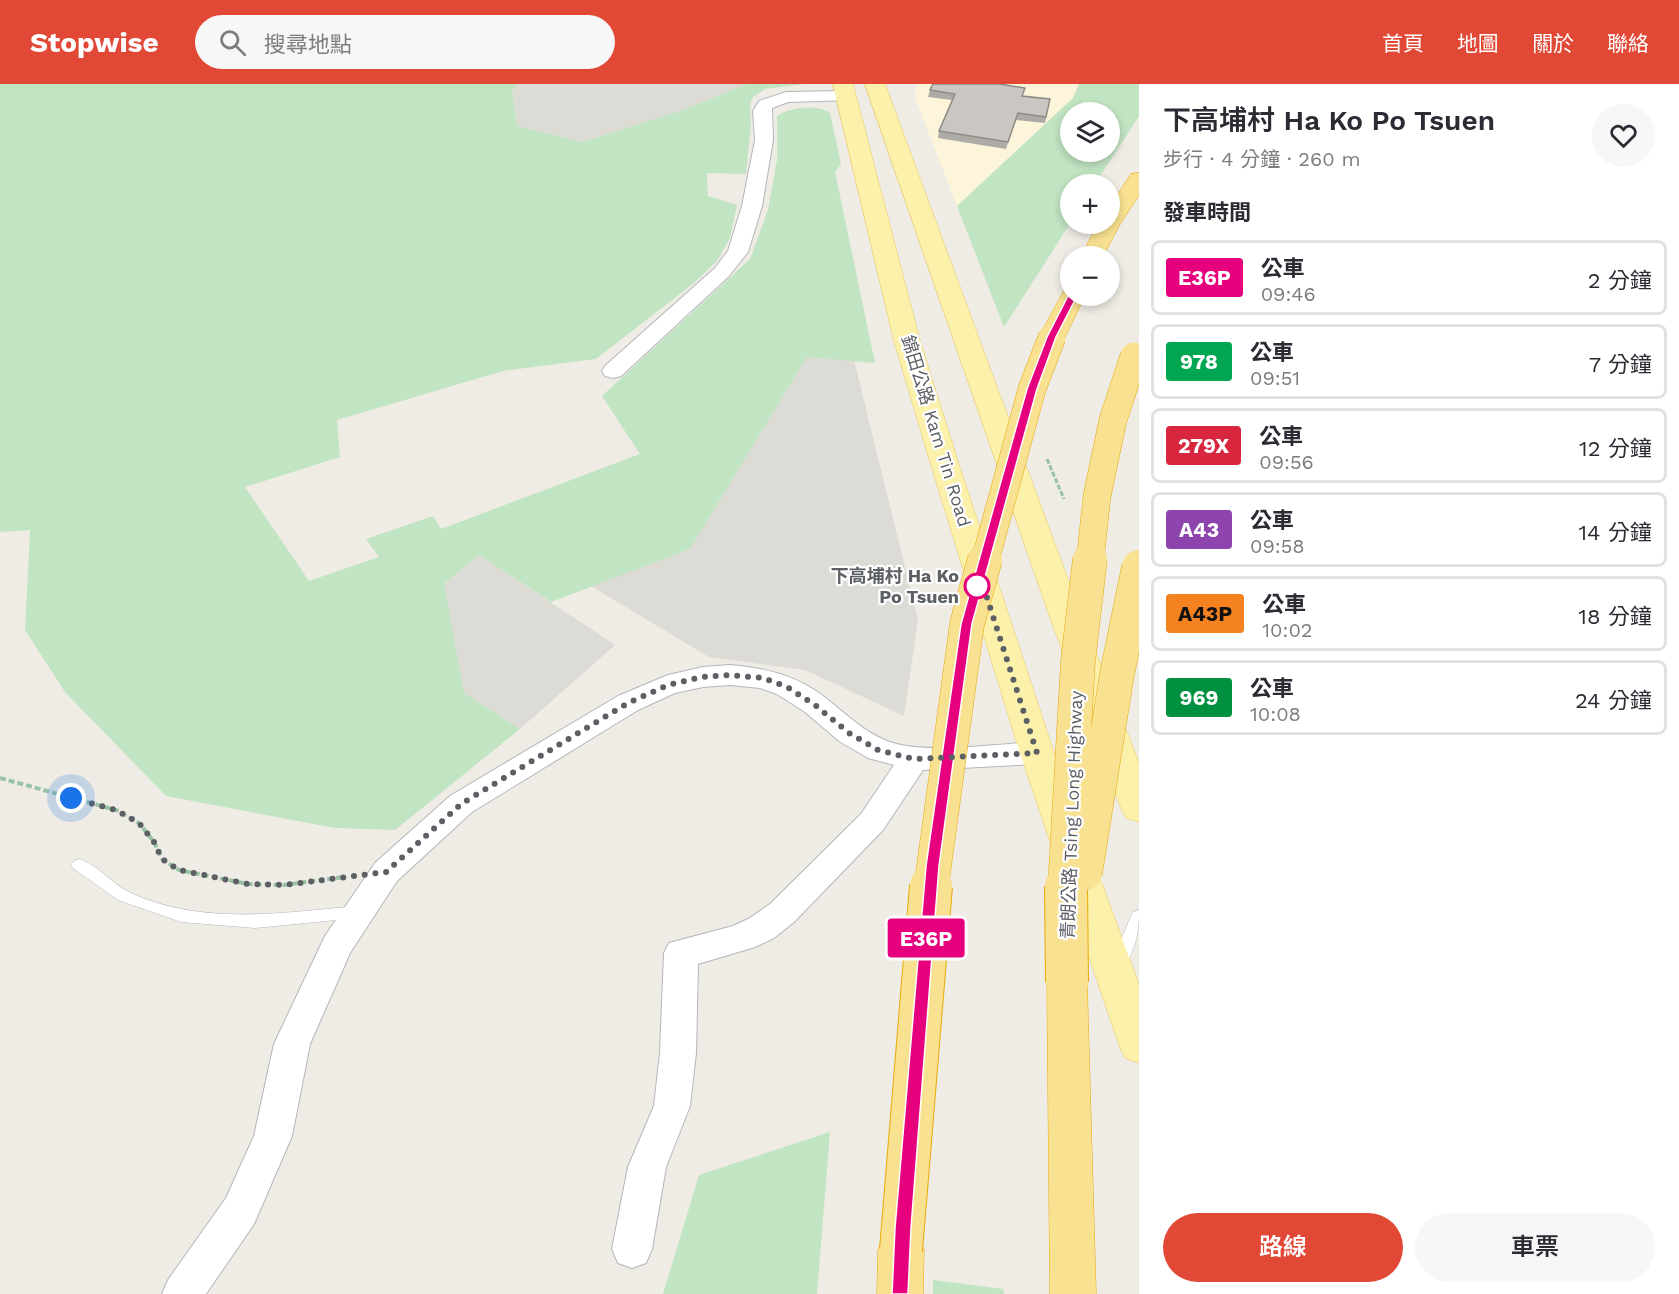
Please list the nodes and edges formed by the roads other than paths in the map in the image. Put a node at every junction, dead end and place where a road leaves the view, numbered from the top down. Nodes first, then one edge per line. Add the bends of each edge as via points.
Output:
1 (875, 84) edge
2 (845, 90) edge
3 (1139, 179) edge
4 (1120, 208) edge
5 (1068, 306) edge
6 (1137, 349) edge
7 (612, 371) dead end
8 (1139, 567) edge
9 (1037, 753) junction
10 (914, 759) junction
11 (1139, 808) edge
12 (79, 866) dead end
13 (360, 912) junction
14 (1139, 916) edge
15 (1116, 972) junction
16 (1067, 982) junction
17 (1139, 1046) edge
18 (632, 1249) dead end
19 (1072, 1290) edge
20 (182, 1294) edge
21 (900, 1294) edge

1 - 11 main road via 1064,612
2 - 7 street via 786,97 765,105 764,140 754,195 738,252 722,272
2 - 9 main road, 錦田公路 Kam Tin Road via 907,341
3 - 4 highway
5 - 21 highway, bridge via 1032,389 967,624 933,866
6 - 16 highway, 青朗公路 Tsing Long Highway, bridge via 1113,420 1097,496 1078,661 1065,896
8 - 16 highway, bridge via 1117,674
9 - 10 street
9 - 15 main road, 錦田公路 Kam Tin Road
10 - 13 street via 878,750 787,687 763,678 702,677 668,685 628,703 461,804 386,872
10 - 18 street via 872,822 782,913 743,937 681,952 672,1106 647,1167
12 - 13 lane via 123,896 181,916 255,922
13 - 20 street via 337,946 292,1044 273,1136 240,1211
14 - 15 lane
15 - 17 main road, 錦田公路 Kam Tin Road
16 - 19 highway, 青朗公路 Tsing Long Highway

